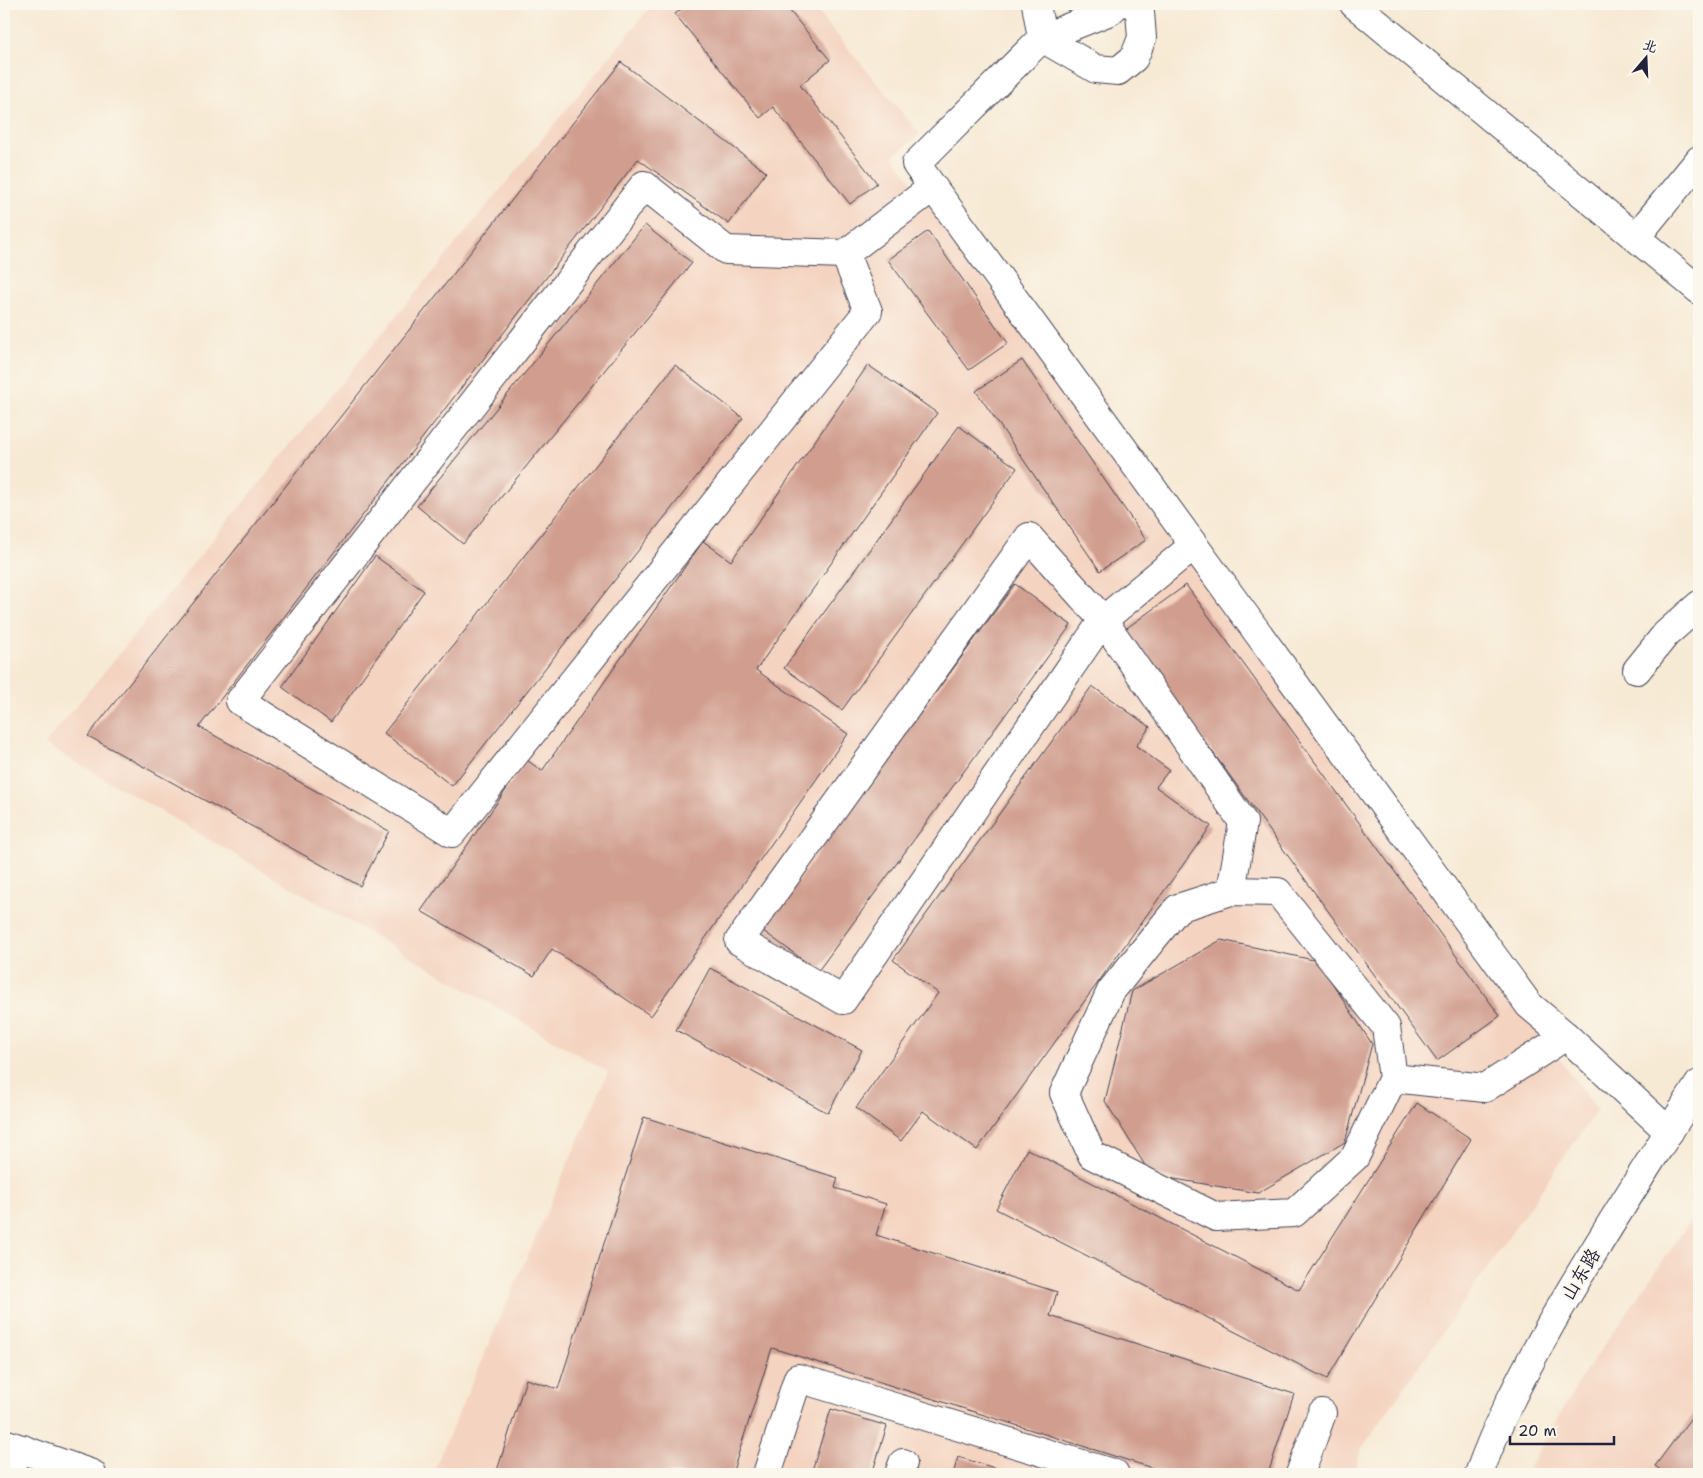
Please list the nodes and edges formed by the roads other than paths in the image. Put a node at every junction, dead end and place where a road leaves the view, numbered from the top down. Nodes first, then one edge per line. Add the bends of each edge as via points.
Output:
1 (1036, 4) edge
2 (1116, 4) edge
3 (1133, 4) edge
4 (1354, 4) edge
5 (1042, 38) junction
6 (1699, 160) edge
7 (933, 187) junction
8 (1636, 238) junction
9 (845, 254) junction
10 (1699, 290) edge
11 (1194, 545) junction
12 (1699, 605) edge
13 (1103, 620) junction
14 (1637, 670) dead end
15 (1231, 890) junction
16 (1566, 1036) junction
17 (1394, 1078) junction
18 (1699, 1084) edge
19 (1670, 1132) junction
20 (1322, 1413) dead end
21 (13, 1446) edge
22 (4, 1473) edge
23 (92, 1474) edge
24 (767, 1474) edge
25 (1115, 1474) edge
26 (1300, 1474) edge
27 (1479, 1474) edge

1 - 5 street
2 - 5 street via 1110,11
3 - 5 street via 1140,12 1142,38 1134,58 1118,71 1096,70
4 - 8 street
5 - 7 street via 916,164
6 - 8 street
7 - 9 street
7 - 11 street
8 - 10 street
9 - 9 street via 868,311 452,833 240,701 644,185 726,250
11 - 13 street
11 - 16 street via 1529,1005
12 - 14 street via 1666,634
13 - 13 street via 843,1000 739,941 1029,537
13 - 15 street via 1243,822
15 - 17 street via 1278,892 1386,1026
15 - 17 street via 1178,908 1111,991 1064,1093 1092,1155 1216,1217 1294,1213 1355,1157
16 - 17 street via 1485,1088
16 - 19 street
18 - 19 street, 山东路
19 - 27 street, 山东路 via 1575,1282 1527,1367
20 - 26 street
21 - 22 street
21 - 23 street
24 - 25 street via 798,1378

